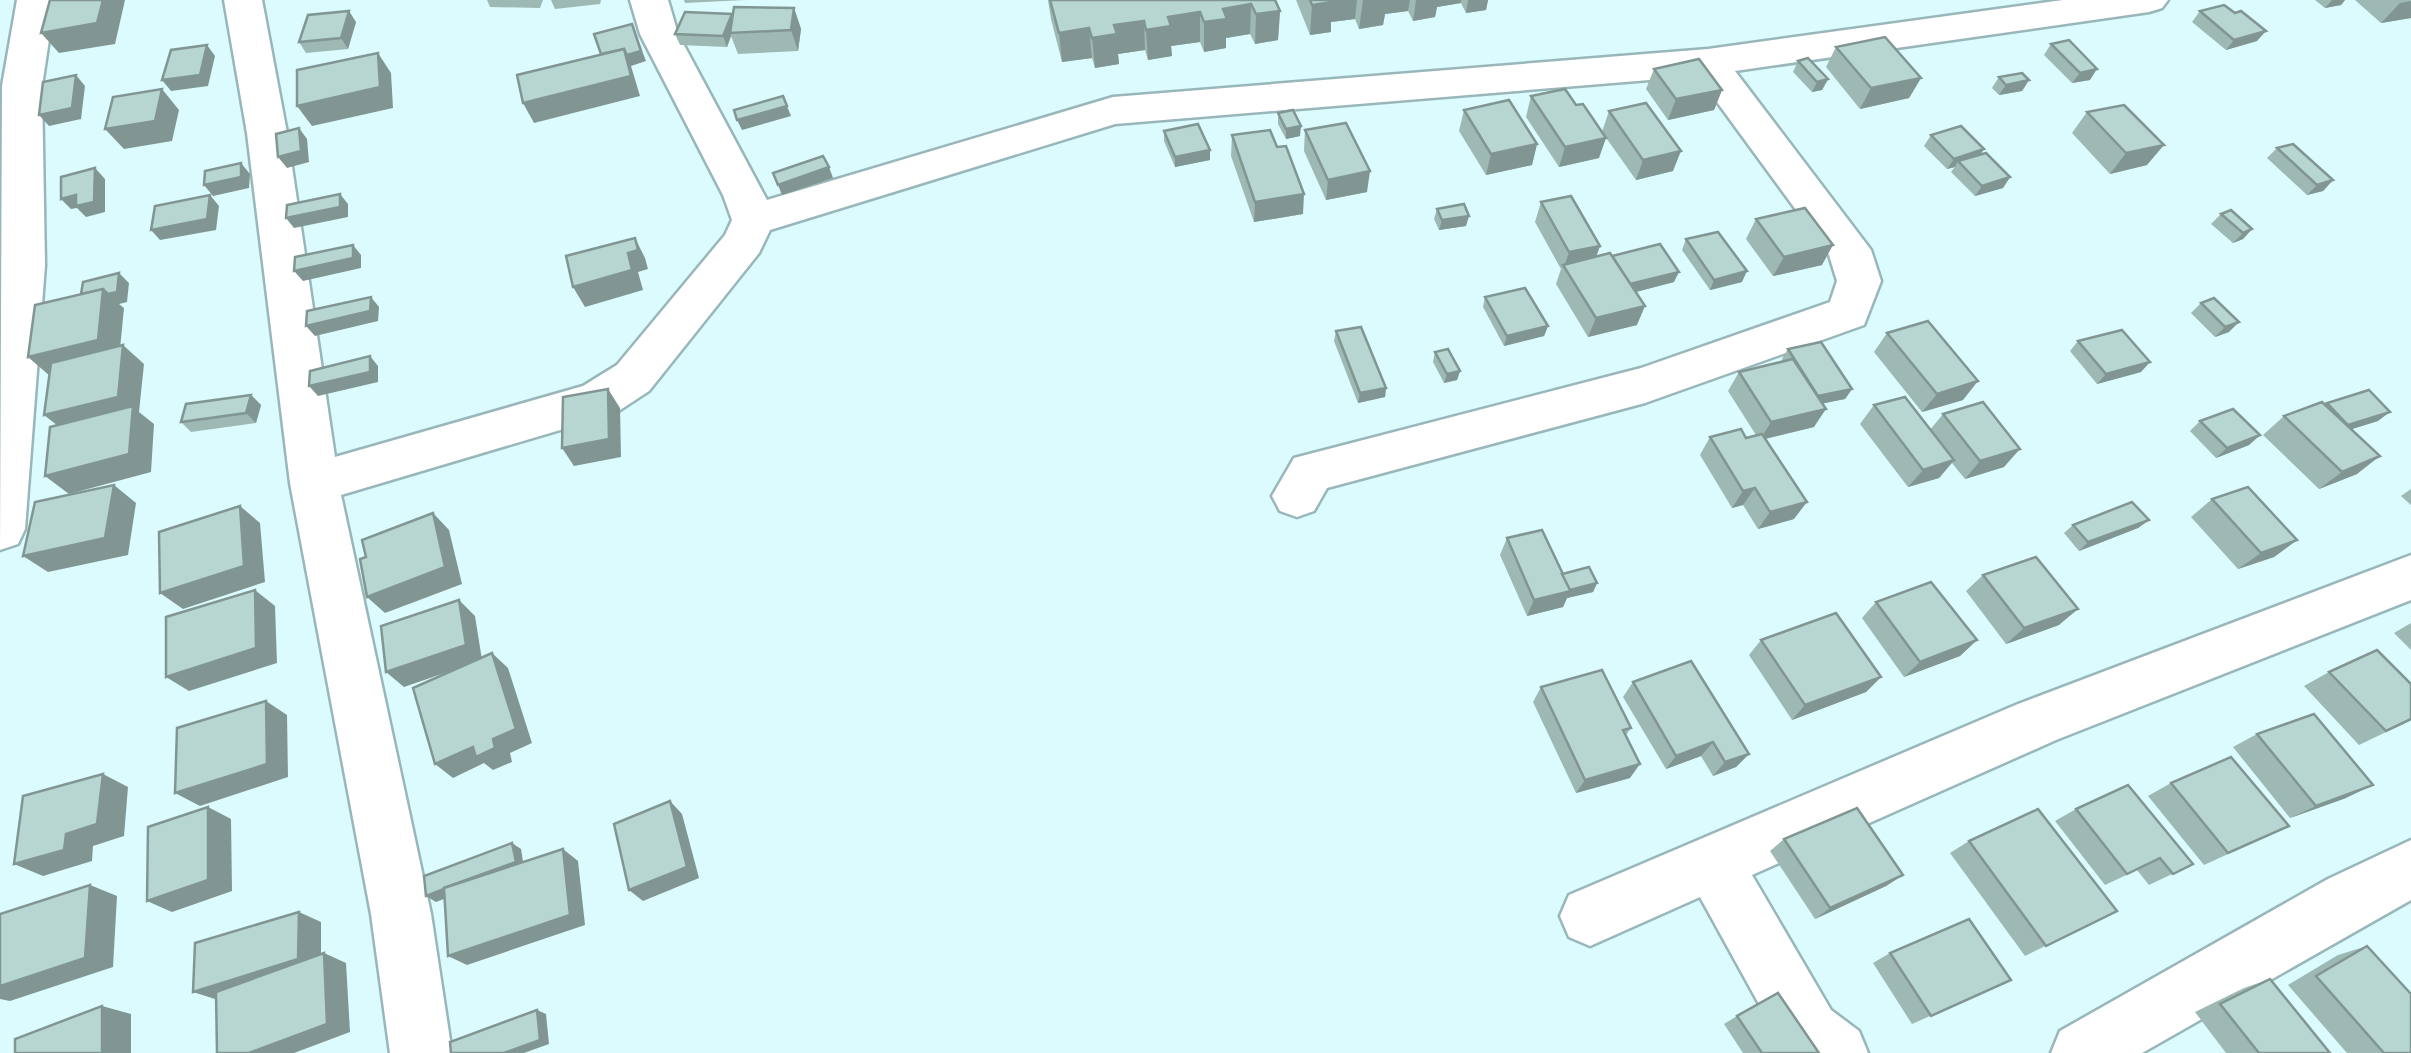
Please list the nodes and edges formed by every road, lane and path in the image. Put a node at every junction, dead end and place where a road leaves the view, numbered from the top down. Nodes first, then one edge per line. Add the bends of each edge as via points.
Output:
1 (36, 0) edge
2 (242, 0) edge
3 (649, 0) edge
4 (2149, 0) edge
5 (1708, 62) junction
6 (753, 220) junction
7 (314, 483) junction
8 (1297, 496) dead end
9 (0, 529) edge
10 (2411, 577) edge
11 (1712, 864) junction
12 (2411, 869) edge
13 (1590, 916) dead end
14 (421, 1053) edge
15 (1837, 1053) edge
16 (2082, 1053) edge

1 - 9 street via 22,86 22,266
2 - 7 street via 268,133
3 - 6 street via 659,34
4 - 5 street
5 - 6 street via 1113,111
5 - 8 street via 1850,250 1860,281 1848,314 1645,385 1311,472
6 - 7 street via 744,242 633,378 597,401
7 - 14 street via 400,914
10 - 11 street via 2038,722
11 - 13 street
11 - 15 street via 1809,1032
12 - 16 street

